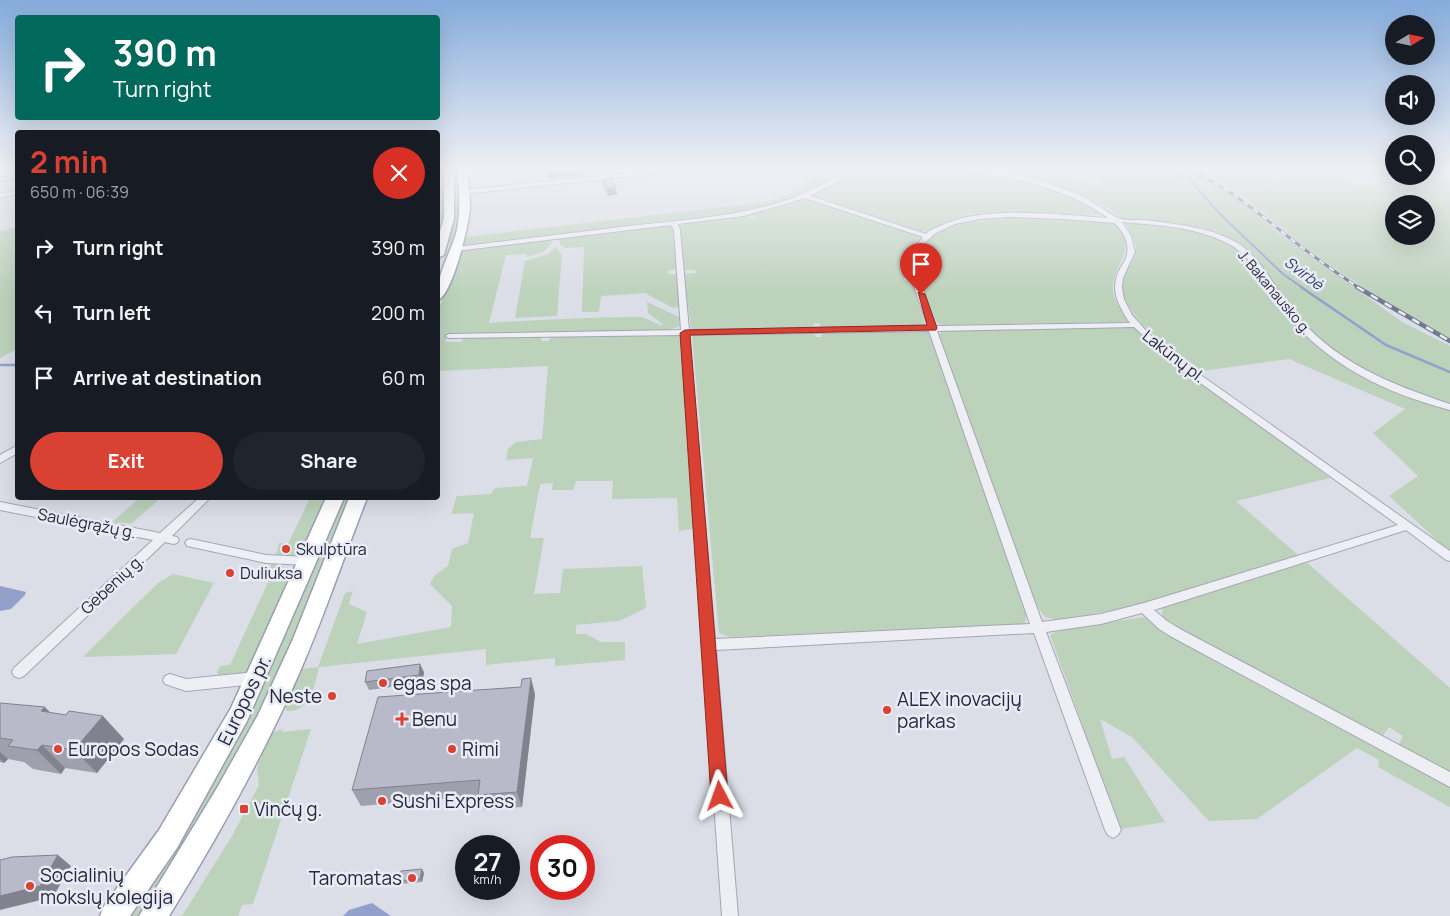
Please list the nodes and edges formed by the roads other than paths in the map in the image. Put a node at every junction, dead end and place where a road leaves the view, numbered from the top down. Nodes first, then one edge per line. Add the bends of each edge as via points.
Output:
1 (449, 211) edge
2 (464, 211) edge
3 (755, 211) edge
4 (850, 211) edge
5 (1102, 211) edge
6 (1116, 220) junction
7 (674, 224) junction
8 (926, 236) junction
9 (440, 247) edge
10 (455, 250) junction
11 (440, 253) edge
12 (440, 291) edge
13 (1136, 325) junction
14 (933, 328) junction
15 (685, 333) junction
16 (449, 336) dead end
17 (1450, 407) edge
18 (15, 450) edge
19 (0, 460) edge
20 (203, 500) edge
21 (334, 500) edge
22 (357, 500) edge
23 (0, 506) edge
24 (1407, 526) junction
25 (168, 539) junction
26 (191, 543) dead end
27 (1450, 557) edge
28 (308, 561) junction
29 (1144, 608) junction
30 (1039, 628) junction
31 (709, 645) junction
32 (19, 672) dead end
33 (256, 678) junction
34 (170, 680) dead end
35 (1450, 780) edge
36 (1113, 830) dead end
37 (114, 916) edge
38 (153, 916) edge
39 (730, 916) edge

1 - 9 main road
2 - 10 main road
3 - 7 street
4 - 8 street
5 - 6 street, Lakūnų pl.
6 - 8 street, J. Bakanausko g. via 997,215 959,221
6 - 13 street, Lakūnų pl. via 1131,247 1131,256 1119,279 1118,296
6 - 17 street, J. Bakanausko g. via 1192,230 1230,242 1242,249 1307,332 1340,362 1377,382
7 - 10 street
7 - 15 street
8 - 14 street via 914,248 911,257 912,270
10 - 11 main road
10 - 12 main road
13 - 14 street
13 - 24 street, Lakūnų pl. via 1181,363
14 - 15 street
14 - 30 street
15 - 16 street
15 - 31 street
18 - 19 street
20 - 25 street, Gebenių g.
21 - 28 main road, Europos pr.
22 - 38 main road, Europos pr. via 266,722
23 - 25 street, Saulėgrąžų g.
24 - 27 street, Lakūnų pl.
24 - 29 street
25 - 32 street, Gebenių g.
26 - 28 street via 266,559
28 - 33 main road, Europos pr.
29 - 30 street
29 - 35 street via 1176,633
30 - 31 street
30 - 36 street
31 - 39 street
33 - 34 street via 186,685
33 - 37 main road, Europos pr. via 205,776 168,838

